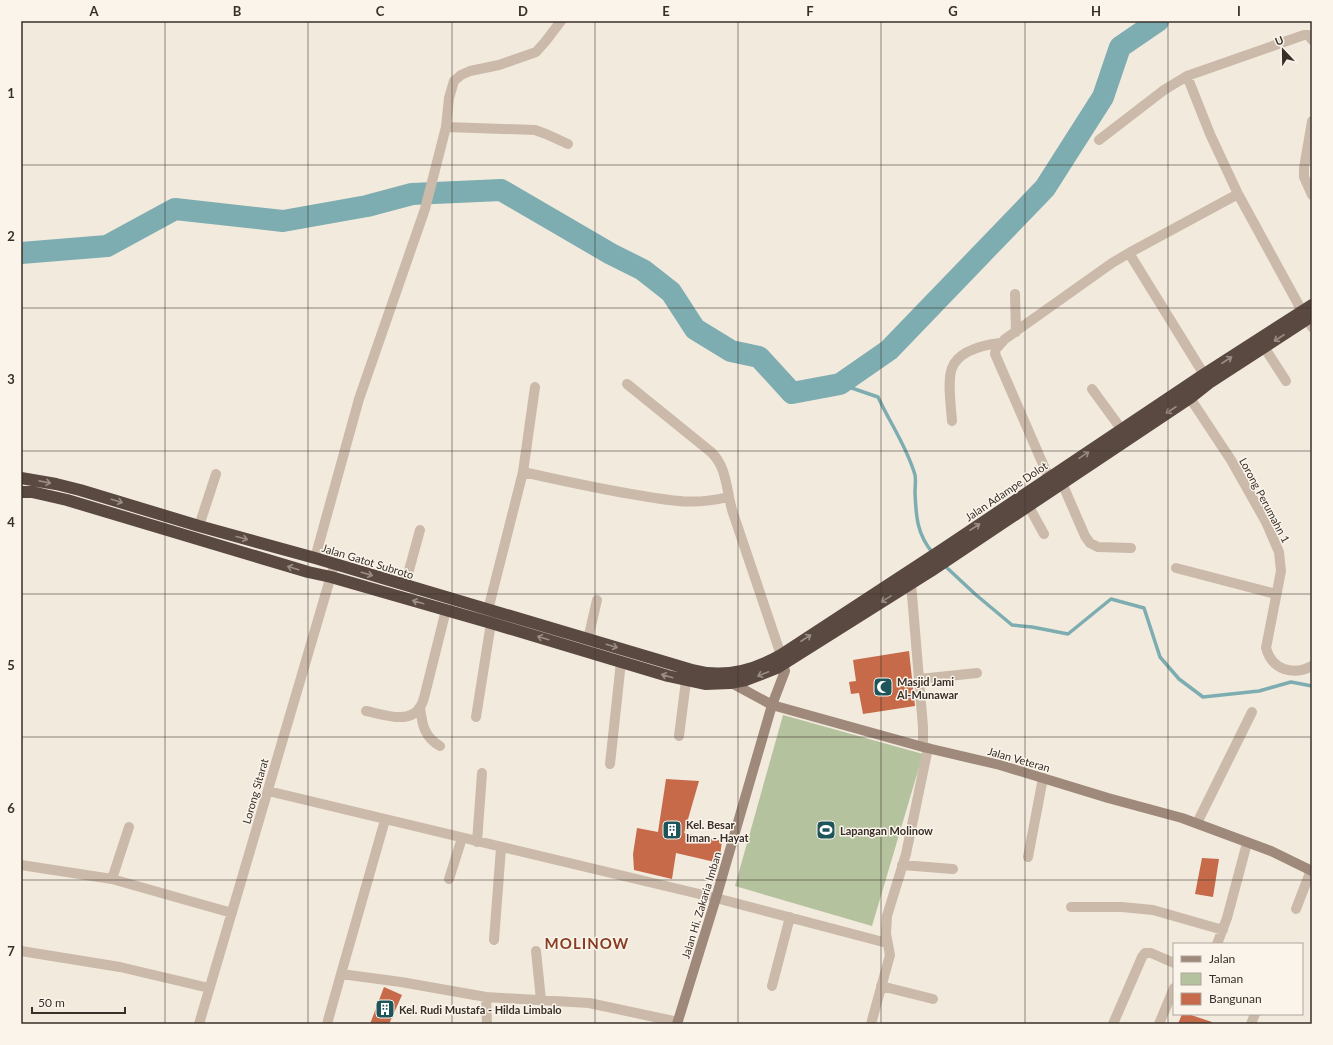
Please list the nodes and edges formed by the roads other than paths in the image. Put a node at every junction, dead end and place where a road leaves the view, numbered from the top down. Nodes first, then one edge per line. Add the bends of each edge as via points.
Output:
1 (561, 21) edge
2 (1312, 40) edge
3 (1187, 76) junction
4 (1312, 121) edge
5 (446, 127) junction
6 (1099, 140) dead end
7 (568, 144) dead end
8 (1238, 194) junction
9 (1312, 195) edge
10 (1129, 253) junction
11 (1016, 294) dead end
12 (1309, 316) edge
13 (1016, 332) junction
14 (1000, 343) junction
15 (1264, 347) junction
16 (1206, 379) junction
17 (1286, 381) dead end
18 (627, 384) dead end
19 (535, 388) dead end
20 (1092, 389) dead end
21 (1187, 393) junction
22 (952, 421) dead end
23 (1122, 430) junction
24 (523, 472) junction
25 (216, 474) dead end
26 (21, 478) edge
27 (1049, 478) junction
28 (1062, 483) junction
29 (21, 492) edge
30 (728, 497) junction
31 (1028, 505) junction
32 (199, 526) junction
33 (420, 530) dead end
34 (1044, 534) dead end
35 (1131, 548) dead end
36 (946, 554) junction
37 (315, 558) junction
38 (334, 565) junction
39 (928, 566) junction
40 (1176, 568) dead end
41 (331, 577) junction
42 (911, 583) junction
43 (405, 585) junction
44 (1276, 594) junction
45 (598, 600) dead end
46 (446, 610) junction
47 (488, 610) junction
48 (491, 623) junction
49 (588, 639) junction
50 (643, 655) junction
51 (782, 659) junction
52 (621, 662) junction
53 (1312, 666) edge
54 (640, 667) junction
55 (977, 673) dead end
56 (720, 675) junction
57 (705, 679) junction
58 (919, 679) junction
59 (686, 681) junction
60 (730, 683) junction
61 (772, 705) junction
62 (420, 707) junction
63 (366, 711) dead end
64 (1252, 712) dead end
65 (476, 717) dead end
66 (679, 736) dead end
67 (440, 746) dead end
68 (926, 748) junction
69 (610, 764) dead end
70 (482, 773) dead end
71 (1043, 778) junction
72 (268, 792) junction
73 (385, 820) junction
74 (1197, 823) junction
75 (129, 827) dead end
76 (462, 838) junction
77 (477, 842) junction
78 (1247, 843) junction
79 (502, 848) junction
80 (1028, 857) dead end
81 (21, 864) edge
82 (902, 866) junction
83 (953, 869) dead end
84 (1312, 871) edge
85 (112, 879) junction
86 (449, 879) dead end
87 (716, 898) junction
88 (1071, 907) dead end
89 (1296, 909) dead end
90 (232, 913) junction
91 (790, 917) junction
92 (1223, 930) junction
93 (494, 940) dead end
94 (887, 942) junction
95 (1217, 943) edge
96 (21, 951) edge
97 (536, 951) dead end
98 (1173, 963) edge
99 (341, 974) junction
100 (772, 986) dead end
101 (882, 986) junction
102 (210, 988) junction
103 (1173, 991) edge
104 (486, 997) junction
105 (934, 999) dead end
106 (541, 1000) junction
107 (678, 1023) edge
108 (199, 1024) edge
109 (327, 1024) edge
110 (487, 1024) edge
111 (871, 1024) edge
112 (1113, 1024) edge
113 (1160, 1024) edge

1 - 5 street via 536,52 460,75 454,81 449,98
2 - 3 street via 1304,35
3 - 6 street via 1164,90
3 - 8 street
4 - 9 street via 1304,177
5 - 7 street via 535,130
5 - 37 street via 426,209 359,399
8 - 10 street
8 - 12 street
10 - 13 street
10 - 16 street
11 - 13 street
12 -> 15 highway, Jalan Adampe Dolot
16 -> 12 highway, Jalan Adampe Dolot
13 - 14 street
14 - 22 street via 974,348 961,356 952,366
14 - 27 street via 995,354
15 - 16 highway, Jalan Adampe Dolot
15 - 17 street
16 - 21 highway, Jalan Adampe Dolot
18 - 30 street via 716,456 722,466
19 - 24 street
20 - 23 street
21 - 23 highway, Jalan Adampe Dolot
21 -> 28 highway, Jalan Adampe Dolot
21 - 44 street, Lorong Perumahn 1 via 1266,522 1279,552 1281,571
27 -> 23 highway, Jalan Adampe Dolot
24 - 30 street via 606,490 680,502
24 - 47 street
25 - 32 street
26 -> 32 highway, Jalan Gatot Subroto via 75,489
36 -> 27 highway, Jalan Adampe Dolot
28 - 31 highway, Jalan Adampe Dolot
28 - 35 street via 1090,543 1098,547
41 -> 29 highway via 72,501
30 - 51 street
31 - 34 street
31 - 36 highway, Jalan Adampe Dolot
32 -> 37 highway, Jalan Gatot Subroto
33 - 43 street
36 - 39 highway, Jalan Adampe Dolot
37 - 38 highway, Jalan Gatot Subroto
38 - 41 street, Lorong Sitarat
38 -> 43 highway, Jalan Gatot Subroto
39 - 42 highway, Jalan Adampe Dolot
51 -> 39 highway, Jalan Adampe Dolot
40 - 44 street
46 -> 41 highway
41 - 72 street, Lorong Sitarat
42 -> 51 highway, Jalan Adampe Dolot
42 - 58 street
43 - 47 highway, Jalan Gatot Subroto
44 - 53 street, Lorong Perumahn 1 via 1266,648 1268,656 1286,670 1304,670
45 - 49 street
46 - 48 highway
46 - 62 street
47 - 49 highway, Jalan Gatot Subroto
52 -> 48 highway
48 - 65 street
49 -> 50 highway, Jalan Gatot Subroto
50 - 54 highway
50 - 57 highway, Jalan Gatot Subroto
51 - 56 highway, Jalan Adampe Dolot
51 -> 60 highway, Jalan Adampe Dolot via 763,674
51 - 61 street, Jalan Hi. Zakaria Imban via 785,671
52 - 54 highway
52 - 69 street
59 -> 54 highway
55 - 58 street
56 - 57 highway, Jalan Adampe Dolot
56 - 60 street, Jalan Veteran
57 - 59 highway
57 - 60 highway, Jalan Adampe Dolot
58 - 68 street
59 - 66 street
60 - 61 street, Jalan Veteran
61 - 68 street, Jalan Veteran
61 - 87 street, Jalan Hi. Zakaria Imban
62 - 63 street via 403,717
62 - 67 street via 421,721 426,732 432,742
64 - 74 street
68 - 71 street, Jalan Veteran
68 - 82 street
70 - 77 street
71 - 74 street, Jalan Veteran
71 - 80 street
72 - 73 street
72 - 90 street, Lorong Sitarat
73 - 76 street
73 - 99 street
74 - 78 street, Jalan Veteran
75 - 85 street
76 - 77 street
76 - 86 street
77 - 79 street
78 - 84 street, Jalan Veteran via 1272,851
78 - 92 street
79 - 87 street
79 - 93 street
81 - 85 street
82 - 83 street
82 - 94 street via 887,916
84 - 89 street
85 - 90 street
87 - 91 street
87 - 107 street, Jalan Hi. Zakaria Imban
88 - 92 street via 1153,910
90 - 102 street, Lorong Sitarat
91 - 94 street
91 - 100 street
92 - 95 street
94 - 101 street via 890,955
96 - 102 street via 120,967
97 - 106 street
98 - 112 street via 1145,953
99 - 104 street
99 - 109 street
101 - 105 street
101 - 111 street
102 - 108 street, Lorong Sitarat
103 - 113 street
104 - 106 street
104 - 110 street
106 - 107 street via 595,1004

